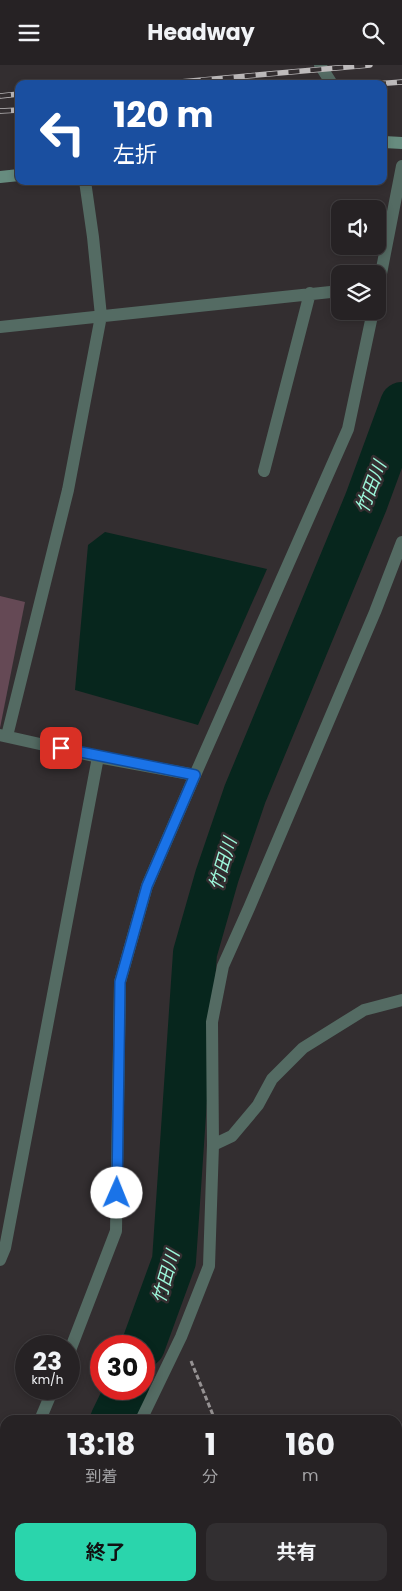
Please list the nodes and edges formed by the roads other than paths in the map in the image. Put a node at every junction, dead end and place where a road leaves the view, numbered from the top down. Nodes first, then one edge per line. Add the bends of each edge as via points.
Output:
1 (320, 65) edge
2 (329, 80) edge
3 (387, 142) edge
4 (402, 143) edge
5 (401, 174) edge
6 (15, 175) edge
7 (0, 177) edge
8 (86, 185) edge
9 (383, 265) edge
10 (331, 292) edge
11 (310, 293) junction
12 (101, 316) junction
13 (371, 320) edge
14 (0, 327) edge
15 (264, 471) dead end
16 (402, 542) edge
17 (4, 735) edge
18 (98, 757) junction
19 (195, 775) junction
20 (402, 1000) edge
21 (212, 1145) junction
22 (0, 1260) edge
23 (76, 1335) edge
24 (48, 1400) edge
25 (42, 1415) edge
26 (143, 1415) edge

1 - 2 street
3 - 4 street
5 - 9 street
6 - 7 street
8 - 12 street
10 - 11 street
11 - 12 street
11 - 15 street
12 - 14 street
12 - 17 street via 68,490
13 - 19 street via 348,429
16 - 21 street via 364,639 223,966 212,1023
17 - 18 street
18 - 19 street
18 - 22 street via 7,1239
19 - 23 street via 147,886 120,982 116,1231
20 - 21 street via 364,1010 303,1048 272,1079 258,1105 232,1136
21 - 26 street via 209,1266 181,1337
24 - 25 street

